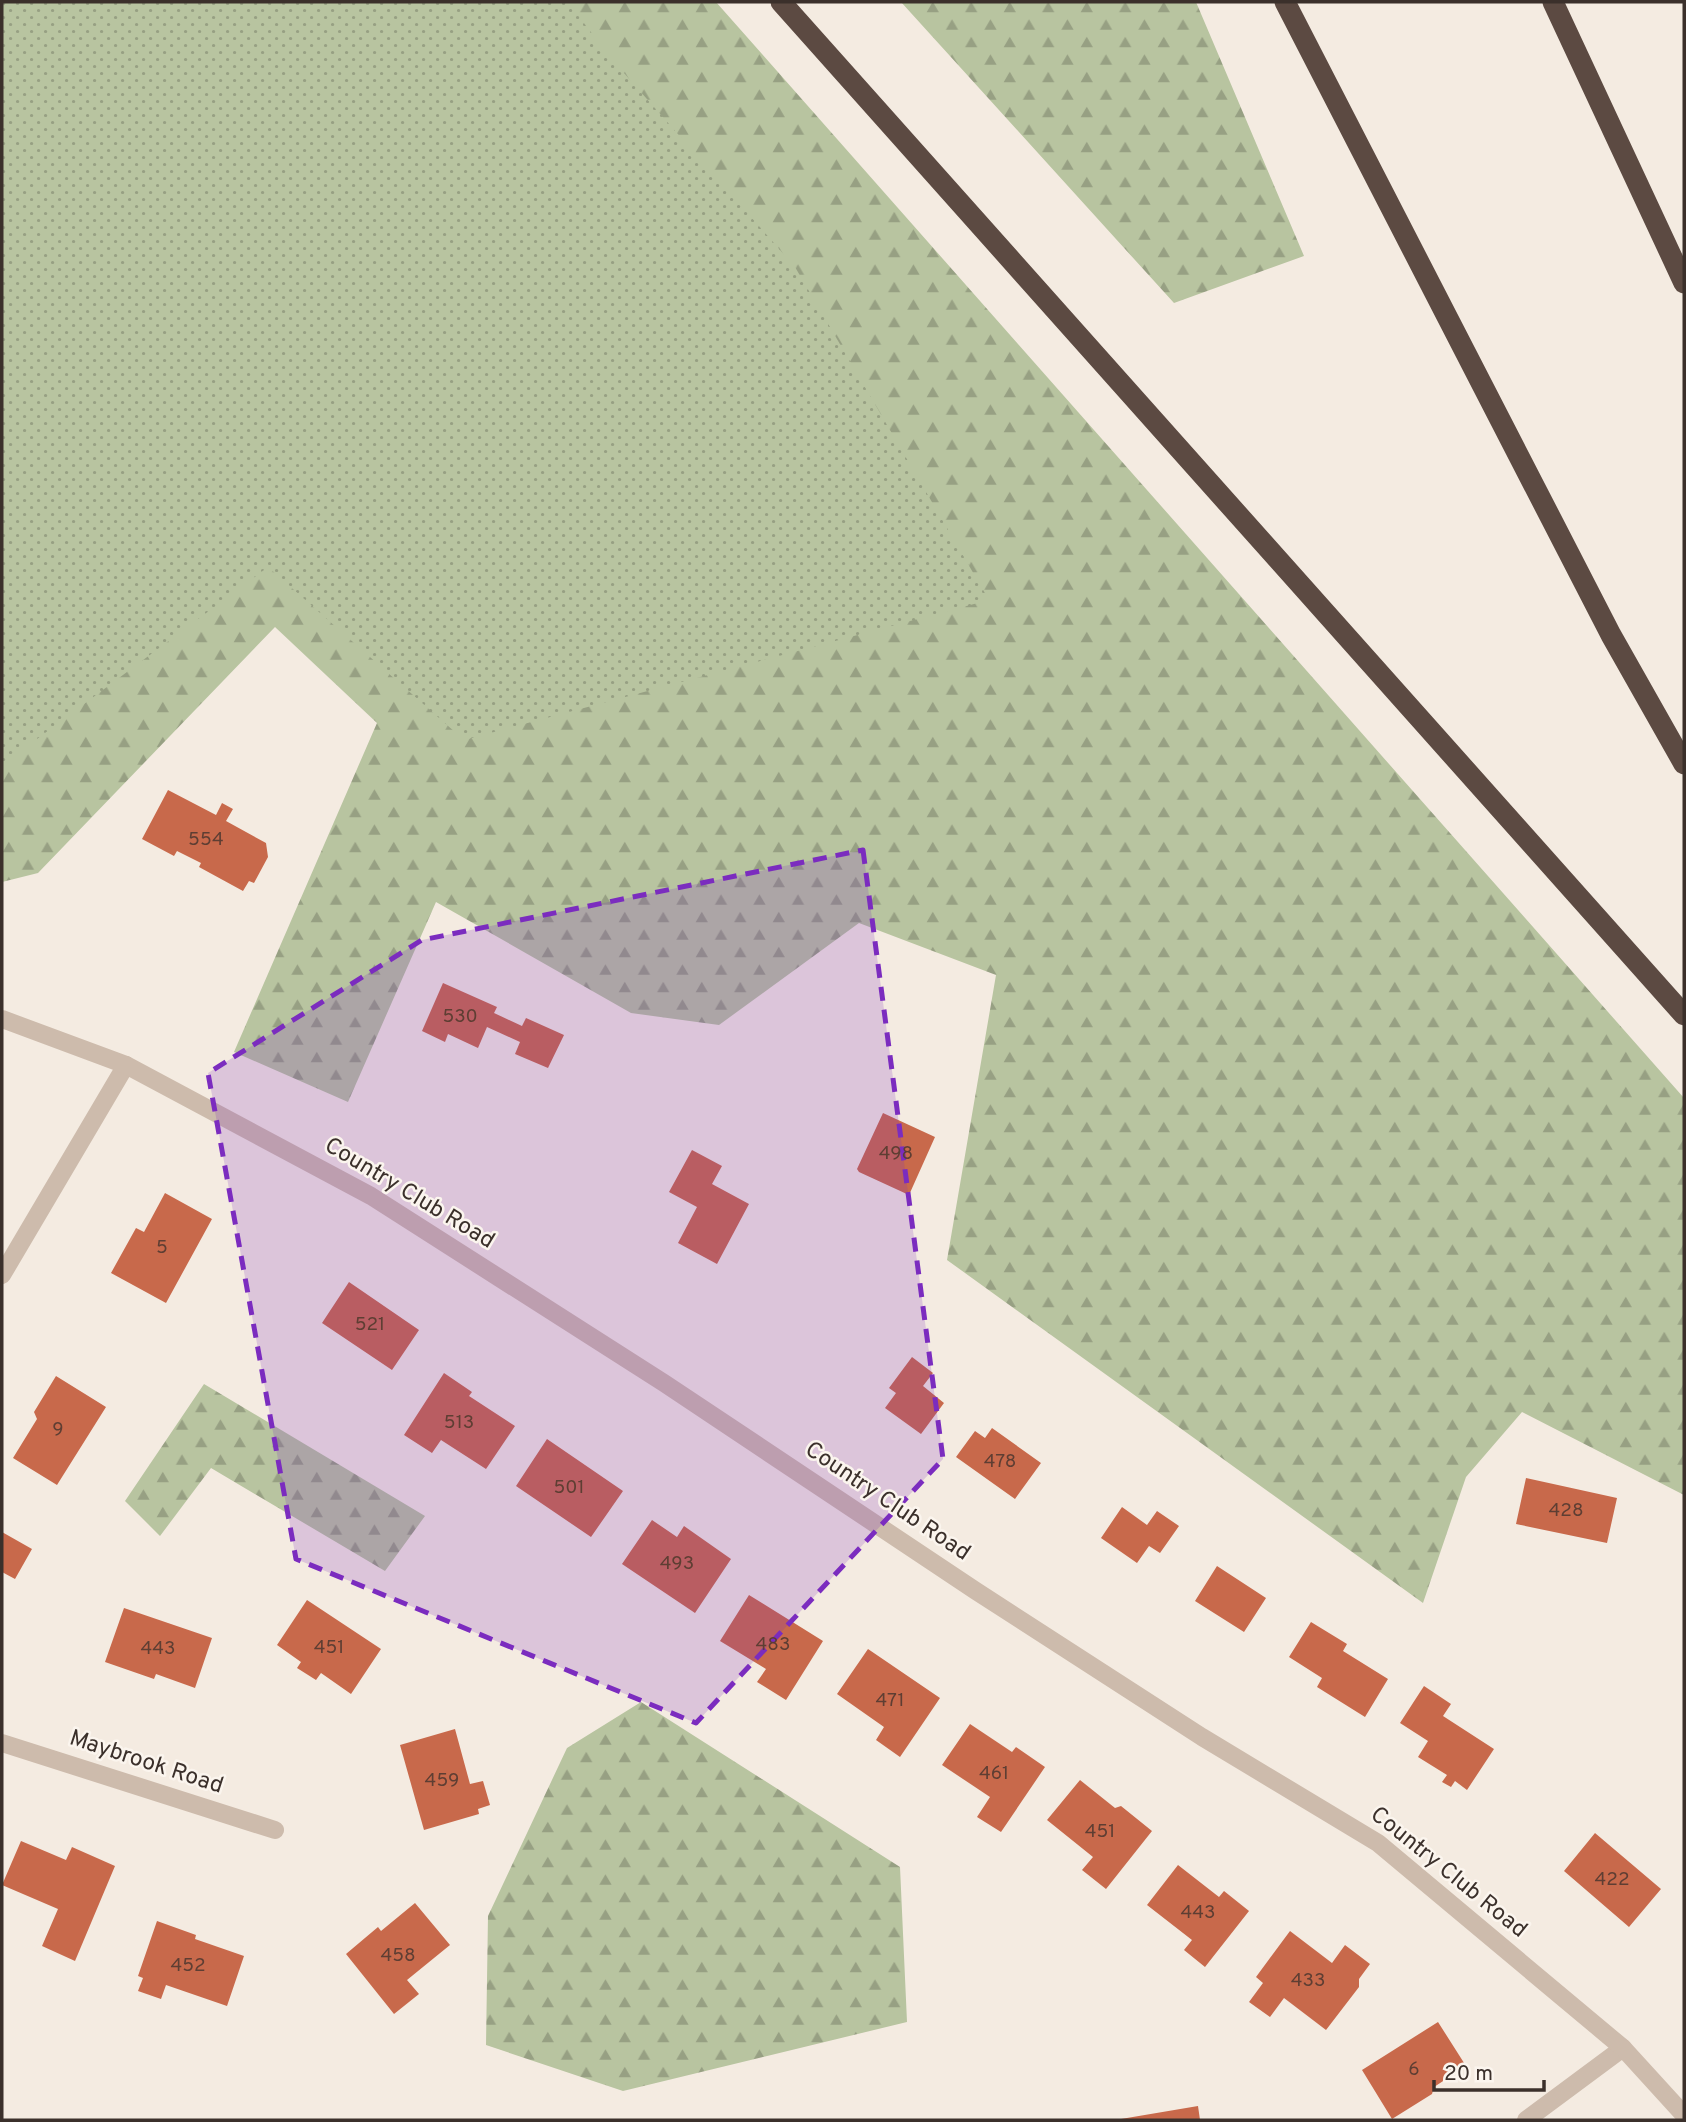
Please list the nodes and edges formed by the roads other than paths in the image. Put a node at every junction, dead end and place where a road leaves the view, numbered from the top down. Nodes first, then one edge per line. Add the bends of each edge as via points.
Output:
1 (781, 2) edge
2 (1285, 2) edge
3 (1539, 2) edge
4 (1553, 2) edge
5 (1682, 279) edge
6 (1684, 764) edge
7 (1684, 1015) edge
8 (2, 1019) edge
9 (126, 1065) junction
10 (2, 1275) edge
11 (2, 1743) edge
12 (275, 1830) dead end
13 (1623, 2048) junction
14 (1684, 2115) edge
15 (1526, 2120) edge

1 - 7 highway
2 - 6 highway via 1611,635
3 - 5 highway
4 - 5 highway
8 - 9 street, Country Club Road
9 - 10 street
9 - 13 street, Country Club Road via 371,1196 1202,1737 1378,1843
11 - 12 street, Maybrook Road
13 - 14 street, Country Club Road
13 - 15 street

